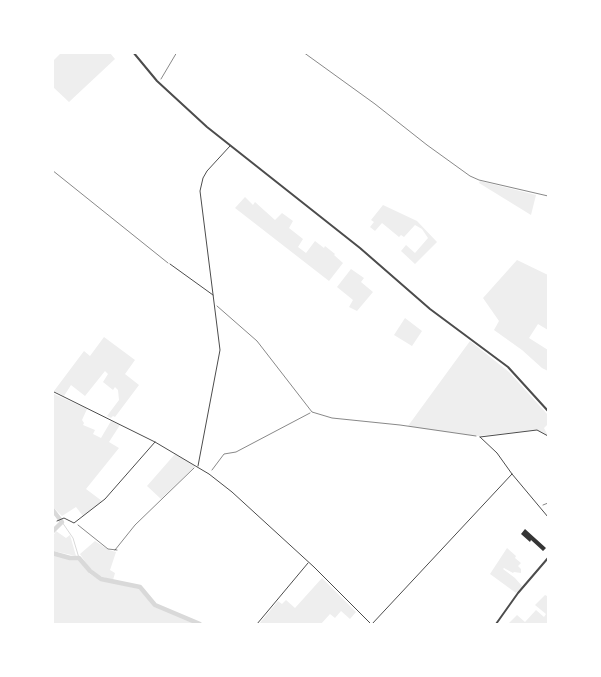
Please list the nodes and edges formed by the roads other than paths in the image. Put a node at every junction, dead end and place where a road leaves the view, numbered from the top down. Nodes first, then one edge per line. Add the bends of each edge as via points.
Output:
1 (134, 52) edge
2 (230, 145) junction
3 (170, 264) road end
4 (213, 296) junction
5 (52, 391) edge
6 (548, 412) edge
7 (548, 436) edge
8 (155, 442) junction
9 (198, 466) junction
10 (512, 474) junction
11 (548, 517) edge
12 (57, 521) dead end
13 (548, 558) edge
14 (308, 562) junction
15 (257, 624) edge
16 (371, 624) edge
17 (496, 624) edge

1 - 2 street via 159,82
2 - 4 street via 207,171 200,192
2 - 6 street via 360,248 430,309 508,367
3 - 4 street
4 - 9 street via 219,354
5 - 8 street
7 - 10 street via 537,430 480,437
8 - 9 street
8 - 12 street via 108,496 76,522 71,523 66,518
9 - 14 street via 232,492
10 - 11 street
10 - 16 street
13 - 17 street
14 - 15 street
14 - 16 street

